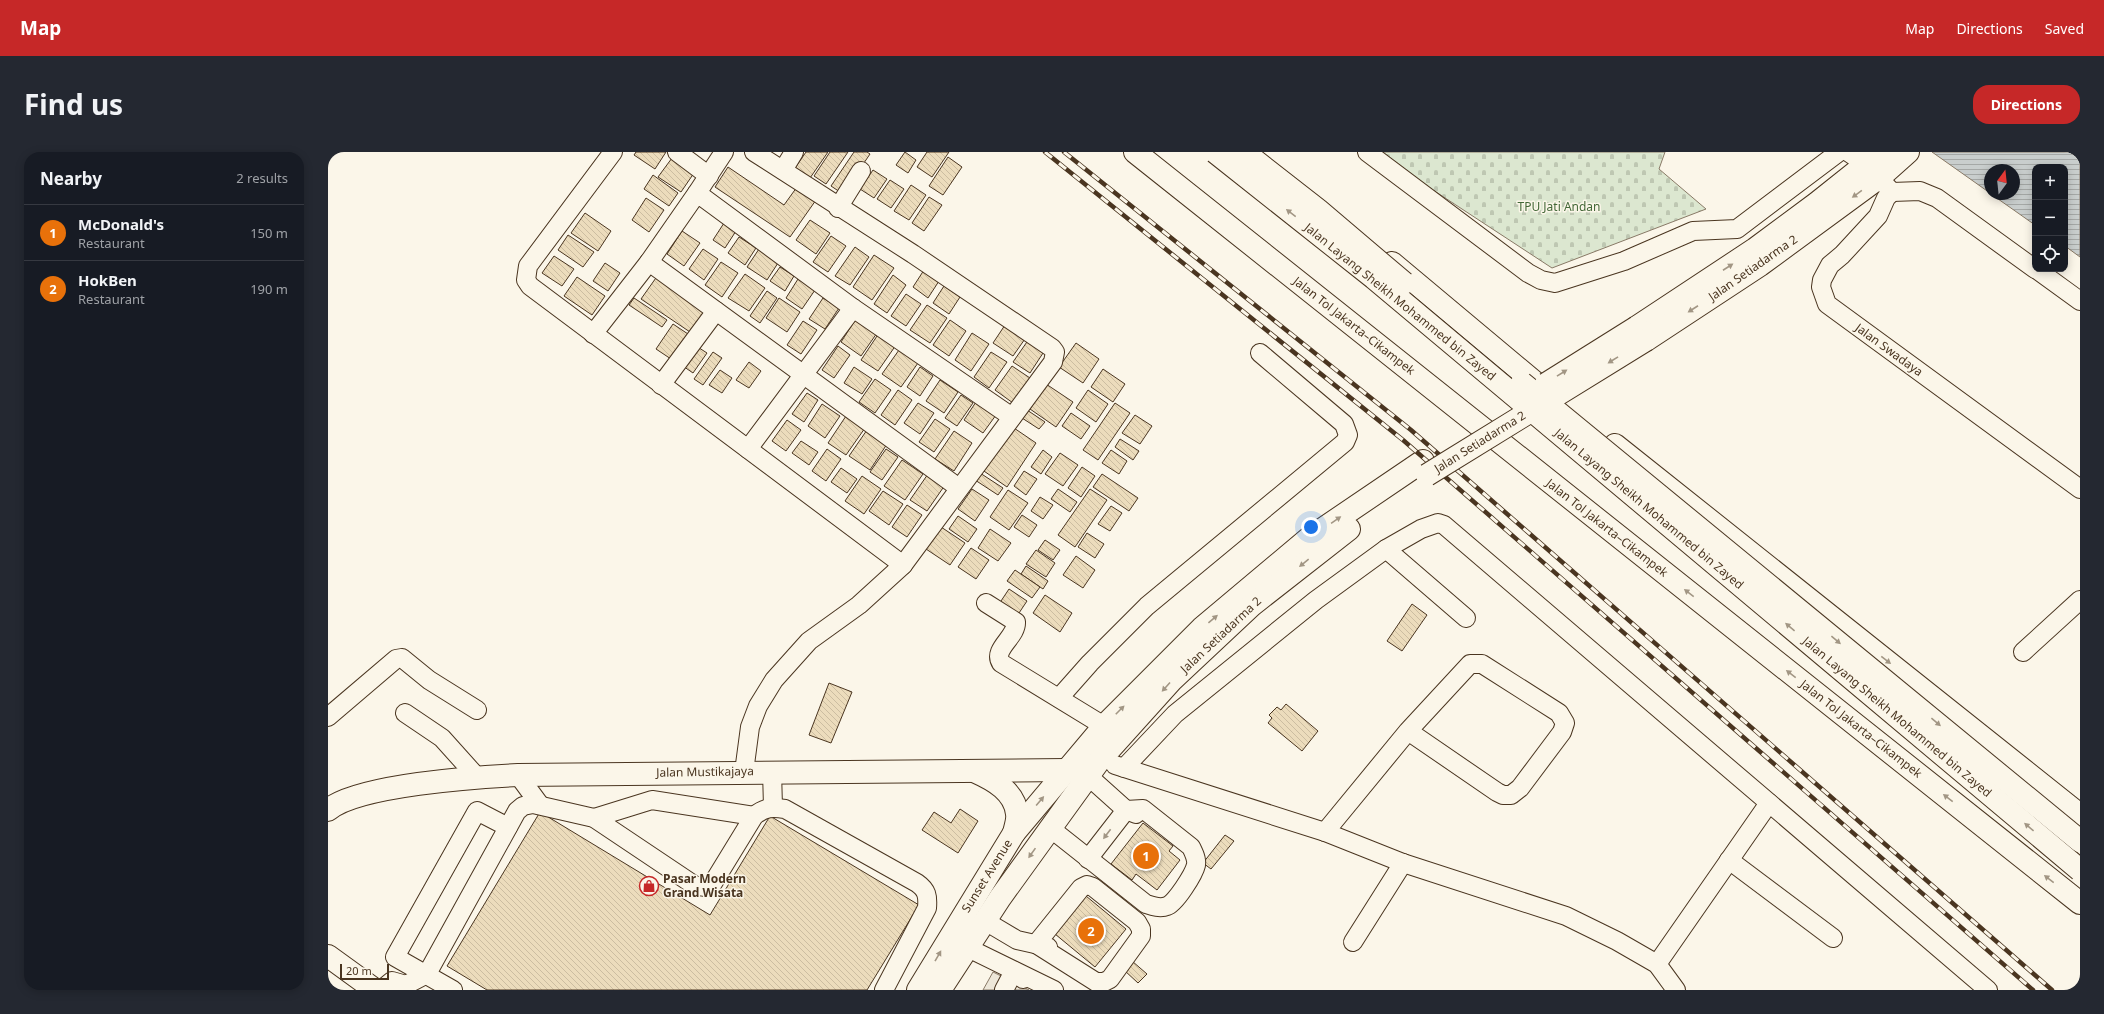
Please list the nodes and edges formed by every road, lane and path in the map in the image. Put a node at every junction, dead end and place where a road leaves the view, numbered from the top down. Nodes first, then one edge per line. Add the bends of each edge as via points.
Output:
1 (613, 152) edge
2 (677, 152) edge
3 (724, 152) edge
4 (754, 152) edge
5 (794, 152) edge
6 (1135, 152) edge
7 (1215, 152) edge
8 (1244, 152) edge
9 (1256, 152) edge
10 (1367, 152) edge
11 (1840, 152) edge
12 (1848, 152) edge
13 (1908, 152) edge
14 (783, 170) junction
15 (861, 171) dead end
16 (1880, 172) edge
17 (709, 176) junction
18 (697, 194) junction
19 (838, 208) junction
20 (649, 262) junction
21 (2032, 267) edge
22 (2039, 272) edge
23 (2080, 301) edge
24 (853, 308) junction
25 (716, 311) junction
26 (592, 334) junction
27 (1260, 353) dead end
28 (803, 374) junction
29 (661, 386) junction
30 (1012, 417) junction
31 (748, 448) junction
32 (1425, 468) junction
33 (959, 488) junction
34 (2080, 490) edge
35 (1386, 549) junction
36 (903, 565) junction
37 (2080, 600) edge
38 (986, 603) dead end
39 (1466, 618) dead end
40 (2023, 652) dead end
41 (1059, 698) junction
42 (478, 710) dead end
43 (405, 712) dead end
44 (328, 717) edge
45 (1104, 726) junction
46 (1970, 727) junction
47 (1408, 731) junction
48 (1072, 763) junction
49 (1093, 768) junction
50 (1124, 768) junction
51 (772, 771) junction
52 (744, 772) junction
53 (976, 772) junction
54 (518, 775) junction
55 (477, 777) junction
56 (330, 803) edge
57 (1769, 803) junction
58 (2080, 804) edge
59 (540, 805) junction
60 (773, 807) junction
61 (1126, 810) junction
62 (2080, 815) edge
63 (754, 816) junction
64 (594, 818) junction
65 (508, 827) junction
66 (1050, 828) junction
67 (1325, 832) junction
68 (1014, 833) junction
69 (2080, 841) edge
70 (1088, 859) junction
71 (1729, 860) junction
72 (1403, 863) junction
73 (2080, 870) edge
74 (2080, 903) edge
75 (985, 921) junction
76 (1833, 938) dead end
77 (1353, 942) dead end
78 (1036, 944) junction
79 (966, 947) junction
80 (328, 956) edge
81 (1657, 964) junction
82 (1014, 971) junction
83 (427, 974) junction
84 (375, 990) edge
85 (381, 990) edge
86 (453, 990) edge
87 (884, 990) edge
88 (918, 990) edge
89 (940, 990) edge
90 (1004, 990) edge
91 (1038, 990) edge
92 (1054, 990) edge
93 (1676, 990) edge
94 (1988, 990) edge

1 - 26 street via 525,273 530,286
2 - 17 street
3 - 17 street
4 - 14 street
5 - 14 street
74 -> 6 main road, Jalan Tol Jakarta–Cikampek
73 -> 7 main road, Jalan Layang Sheikh Mohammed bin Zayed, bridge via 1374,278
8 -> 69 main road, Jalan Layang Sheikh Mohammed bin Zayed, bridge via 1318,210 1497,362
9 -> 46 main road via 1354,230 1510,363
10 - 11 street via 1528,273 1541,280 1555,283 1624,261 1693,231 1737,229
12 - 16 street
13 - 16 main road, Jalan Setiadarma 2
14 - 19 street
15 - 19 street
16 - 21 street via 1937,198
16 - 32 main road, Jalan Setiadarma 2, bridge via 1760,265 1641,333
16 - 34 street, Jalan Swadaya via 1886,198 1878,216 1830,265 1821,288 1827,304
17 - 18 street
18 - 20 street
18 - 24 street
19 - 30 street via 913,254 1052,348 1055,352 1053,362
20 - 25 street
20 - 26 street
22 - 23 street
24 - 28 street
24 - 30 street
25 - 28 street
25 - 29 street
26 - 29 street
27 - 41 street via 1344,424 1348,435 1345,442 1147,606
28 - 31 street
28 - 33 street
29 - 31 street
30 - 33 street
31 - 36 street
45 -> 32 main road, Jalan Setiadarma 2 via 1202,628 1308,539
32 -> 49 main road, Jalan Setiadarma 2 via 1252,605 1172,680
33 - 36 street
35 - 39 street
35 - 50 street via 1316,600 1175,714
35 - 57 street via 1430,524 1444,525
36 - 52 street via 859,605 809,641 774,680 758,706 750,726
37 - 40 street
38 - 41 street via 1016,622 1015,630 999,654 1001,663
41 - 45 street
42 - 44 street via 429,680 402,658 396,659
43 - 55 street via 442,738
45 - 48 main road, Jalan Setiadarma 2
46 - 58 main road
46 - 62 main road
47 - 47 street via 1466,666 1473,662 1494,671 1559,713 1566,723 1525,782 1511,795 1497,792
47 - 67 street
48 - 49 main road, Jalan Mustikajaya
48 - 53 main road, Jalan Mustikajaya
68 -> 48 main road, Sunset Avenue
49 - 50 street
49 - 61 street
49 - 66 main road, Sunset Avenue
50 - 67 street
51 - 52 main road, Jalan Mustikajaya
51 - 53 main road, Jalan Mustikajaya
51 - 60 street
52 - 54 main road, Jalan Mustikajaya
53 - 68 main road via 995,781 1010,796 1018,814
54 - 55 main road, Jalan Mustikajaya
54 - 59 street
55 - 56 main road, Jalan Mustikajaya via 388,789
57 - 71 street
57 - 94 street
59 - 64 street
59 - 65 street via 523,806
60 - 63 street via 762,809
60 - 87 street via 785,809 925,889 928,897 927,908
61 -> 70 street
61 - 70 street via 1143,809 1191,847 1196,865 1192,876 1172,904 1162,907 1146,904
63 - 64 street via 652,800
63 - 64 street via 713,883 708,887 694,885
65 - 83 street
65 - 83 street via 477,811 395,956
66 - 70 street
66 -> 75 main road, Sunset Avenue
67 - 72 street
88 -> 68 main road, Sunset Avenue
71 - 76 street
71 - 81 street
72 - 77 street
72 - 81 street via 1566,916
75 - 78 street via 1017,940
75 - 79 main road, Sunset Avenue
78 - 78 street via 1096,982 1104,982 1110,979 1141,936 1141,929 1137,922 1087,885 1081,888
79 - 82 street
79 - 89 main road, Sunset Avenue
80 - 84 main road
81 - 93 street
82 - 90 street
82 - 91 street
82 - 92 street
83 - 85 street via 406,985 392,981
83 - 86 street

